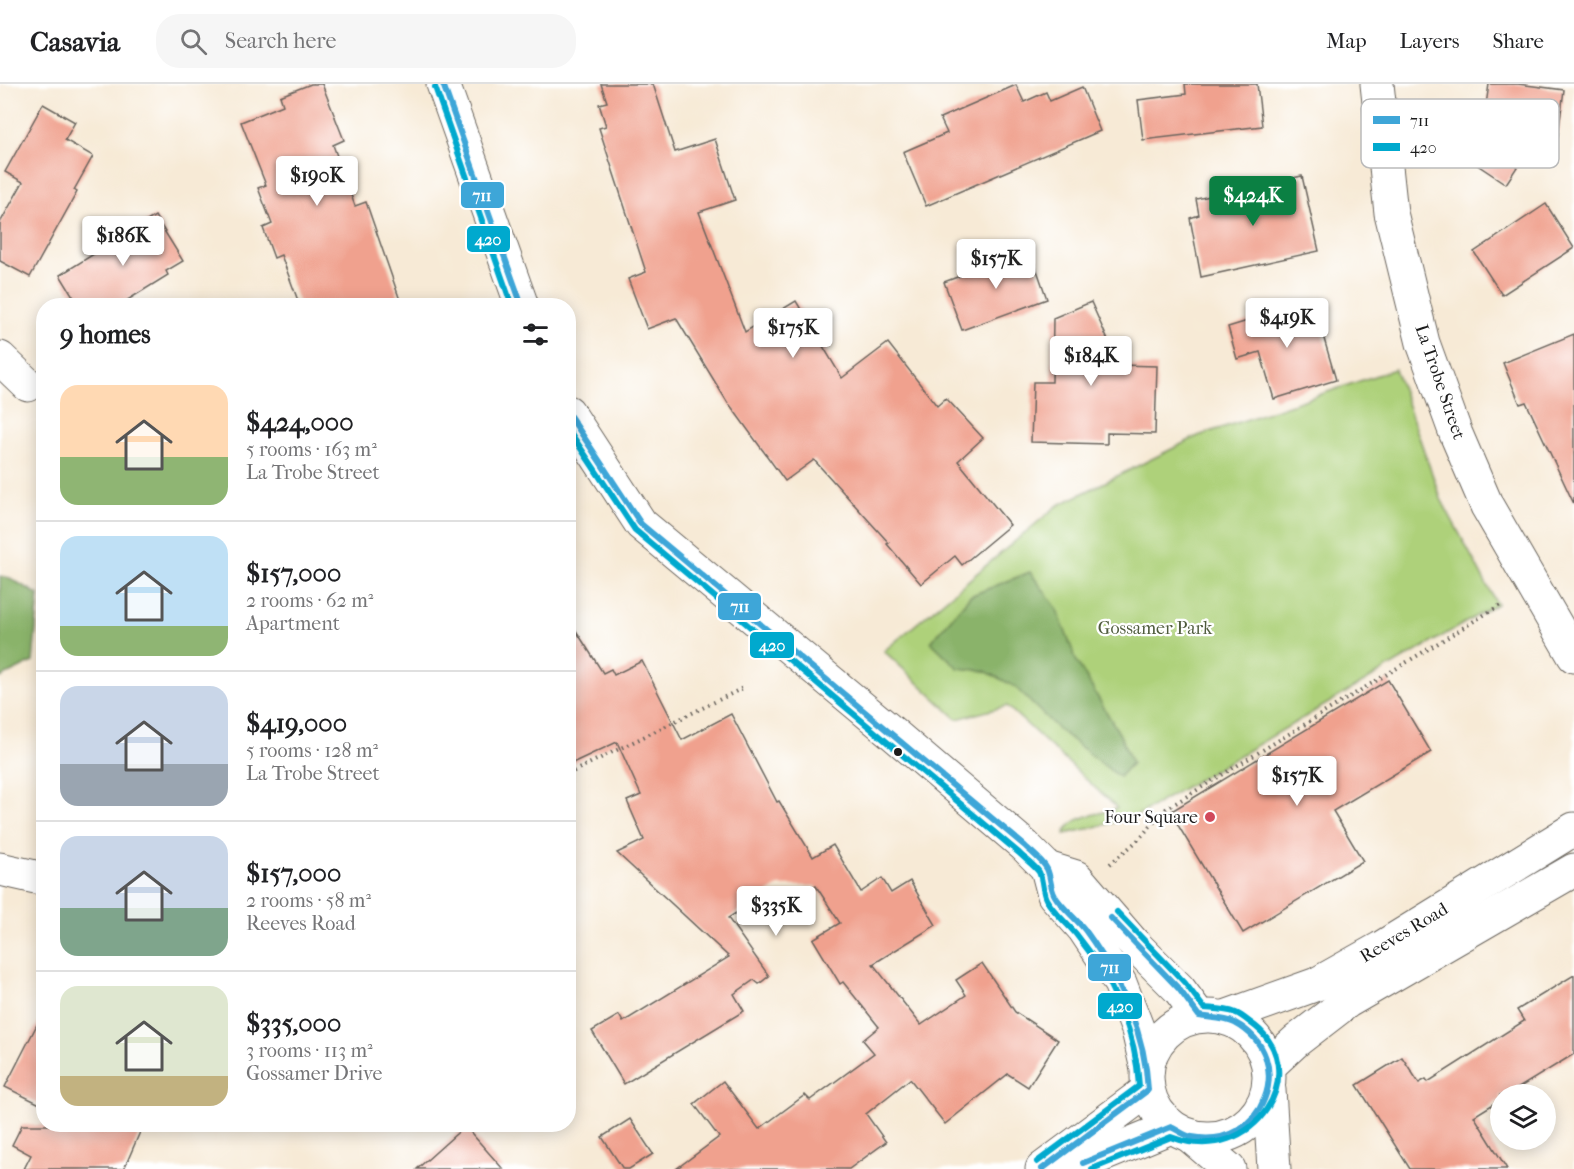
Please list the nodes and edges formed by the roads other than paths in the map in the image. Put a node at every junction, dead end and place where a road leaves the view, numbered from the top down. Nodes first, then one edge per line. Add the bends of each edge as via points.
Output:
1 (443, 84) edge
2 (1377, 84) edge
3 (1379, 99) edge
4 (1386, 168) edge
5 (519, 298) edge
6 (0, 358) edge
7 (28, 385) dead end
8 (576, 424) edge
9 (1574, 656) edge
10 (1574, 829) edge
11 (1047, 868) junction
12 (0, 869) edge
13 (1574, 870) edge
14 (36, 877) edge
15 (1212, 1017) junction
16 (1269, 1078) junction
17 (1147, 1079) junction
18 (1180, 1132) junction
19 (1042, 1169) edge
20 (1069, 1169) edge
21 (1229, 1169) edge
22 (1274, 1169) edge

1 - 5 main road
2 - 3 main road, La Trobe Street
4 - 9 main road, La Trobe Street via 1391,213 1424,343 1456,434 1487,506
6 - 7 main road
8 - 11 main road via 641,524 948,780
10 - 15 main road, Reeves Road via 1317,984
11 - 15 main road via 1076,877 1134,944
11 - 17 main road via 1054,895 1084,929 1120,983 1138,1030
12 - 14 main road
13 - 16 main road, Reeves Road via 1348,1001 1296,1041
15 - 16 main road via 1246,1027 1261,1044
15 - 17 main road via 1180,1022 1164,1034 1153,1050
16 - 18 main road via 1261,1109 1231,1135 1210,1139
16 - 22 main road
17 - 18 main road via 1156,1110
17 - 19 main road
18 - 20 main road
18 - 21 main road

